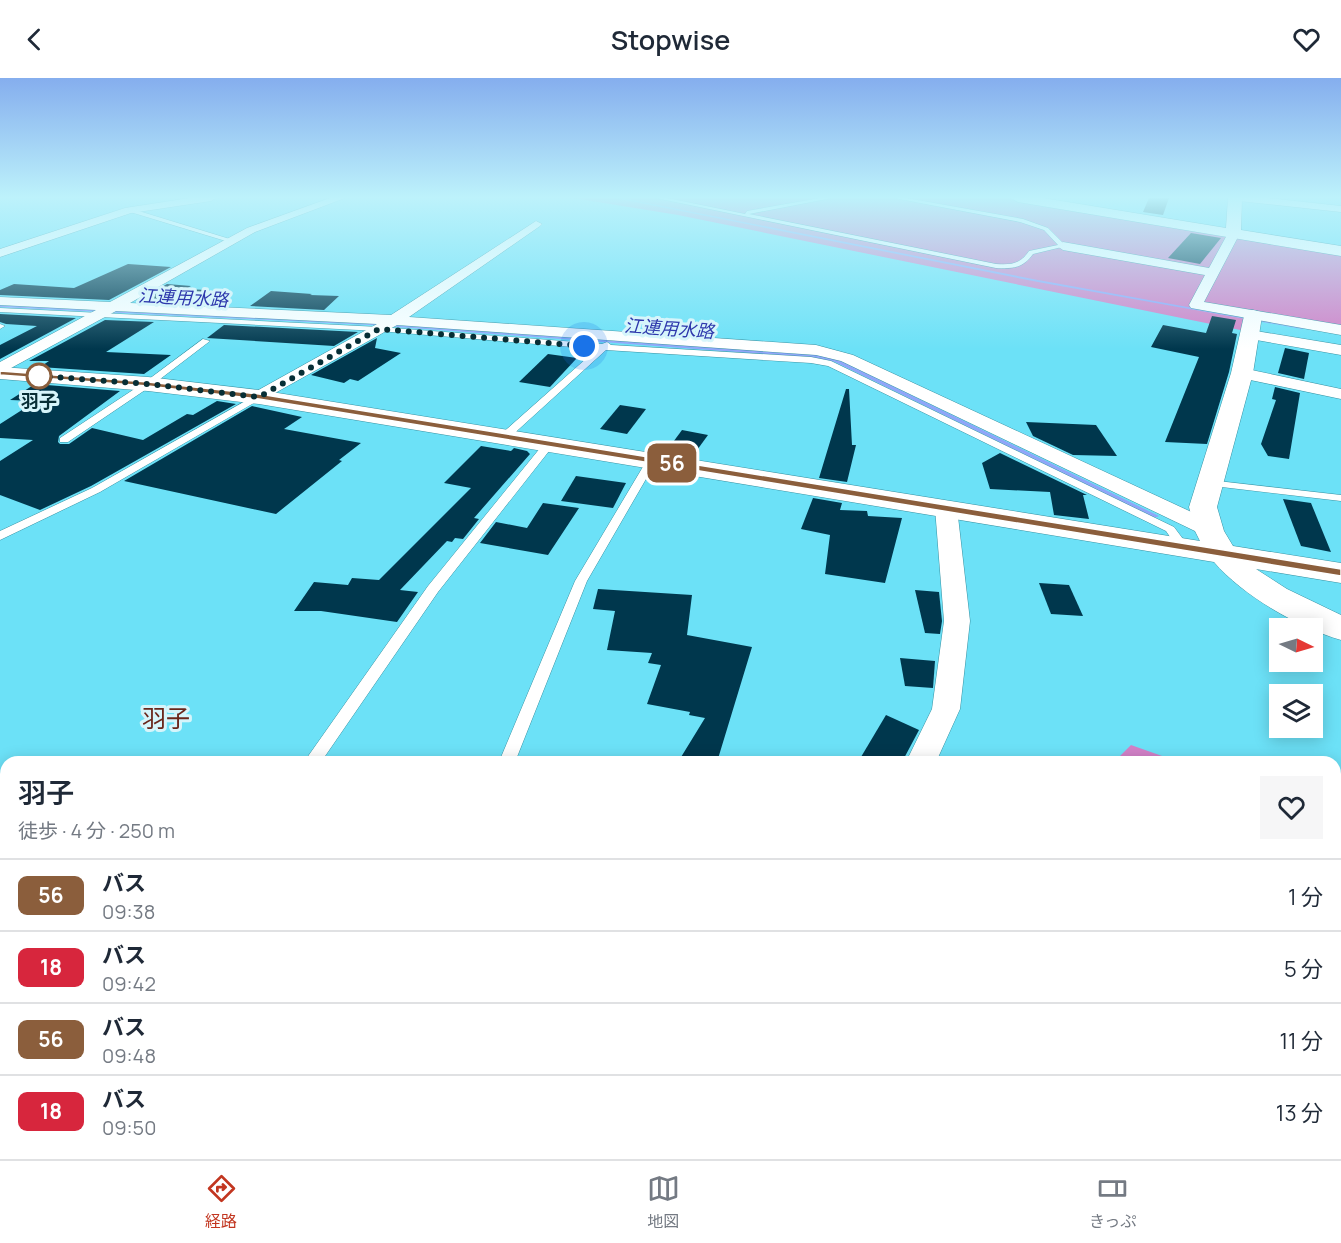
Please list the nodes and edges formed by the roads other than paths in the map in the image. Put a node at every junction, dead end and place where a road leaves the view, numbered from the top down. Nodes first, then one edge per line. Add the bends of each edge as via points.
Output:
1 (16, 248) edge
2 (217, 248) edge
3 (500, 248) edge
4 (908, 248) edge
5 (1050, 248) edge
6 (1077, 248) edge
7 (1226, 248) edge
8 (1324, 248) edge
9 (1341, 251) edge
10 (0, 254) edge
11 (1214, 273) junction
12 (0, 301) edge
13 (110, 307) junction
14 (0, 310) edge
15 (95, 316) junction
16 (233, 317) junction
17 (394, 320) junction
18 (1251, 325) junction
19 (379, 329) junction
20 (1341, 330) edge
21 (206, 341) dead end
22 (608, 342) junction
23 (1341, 350) edge
24 (852, 369) junction
25 (0, 371) edge
26 (1242, 373) junction
27 (148, 384) junction
28 (1341, 394) edge
29 (259, 397) junction
30 (504, 437) junction
31 (64, 440) dead end
32 (549, 444) junction
33 (652, 460) junction
34 (1209, 483) junction
35 (1341, 498) edge
36 (946, 508) junction
37 (0, 536) edge
38 (1213, 540) junction
39 (1183, 547) junction
40 (1341, 573) edge
41 (1341, 629) edge
42 (316, 756) edge
43 (509, 756) edge
44 (924, 756) edge

1 - 10 street
2 - 13 street
3 - 17 street
4 - 5 lane via 1016,268 1031,252
6 - 11 street
7 - 11 street
8 - 9 street
11 - 18 street via 1196,305
12 - 13 street
13 - 15 street
13 - 16 street
14 - 15 lane
15 - 16 lane
15 - 25 street
16 - 17 street
16 - 19 lane
17 - 19 street
17 - 22 street
18 - 20 street
18 - 23 street
18 - 26 street
19 - 22 lane
19 - 29 street
21 - 27 lane
22 - 24 street via 816,350 847,358
22 - 30 lane
24 - 38 street
24 - 39 lane via 1170,528
25 - 27 street
26 - 28 street
26 - 34 street
27 - 29 street
27 - 31 lane
29 - 30 street
29 - 37 lane via 96,490
30 - 32 street
32 - 33 street
32 - 42 lane via 433,589
33 - 36 street
33 - 43 lane via 580,581
34 - 35 lane
34 - 38 street via 1203,507
36 - 39 street
36 - 44 street via 957,621 946,709
38 - 39 street
38 - 40 street
38 - 41 street via 1234,568 1272,594

